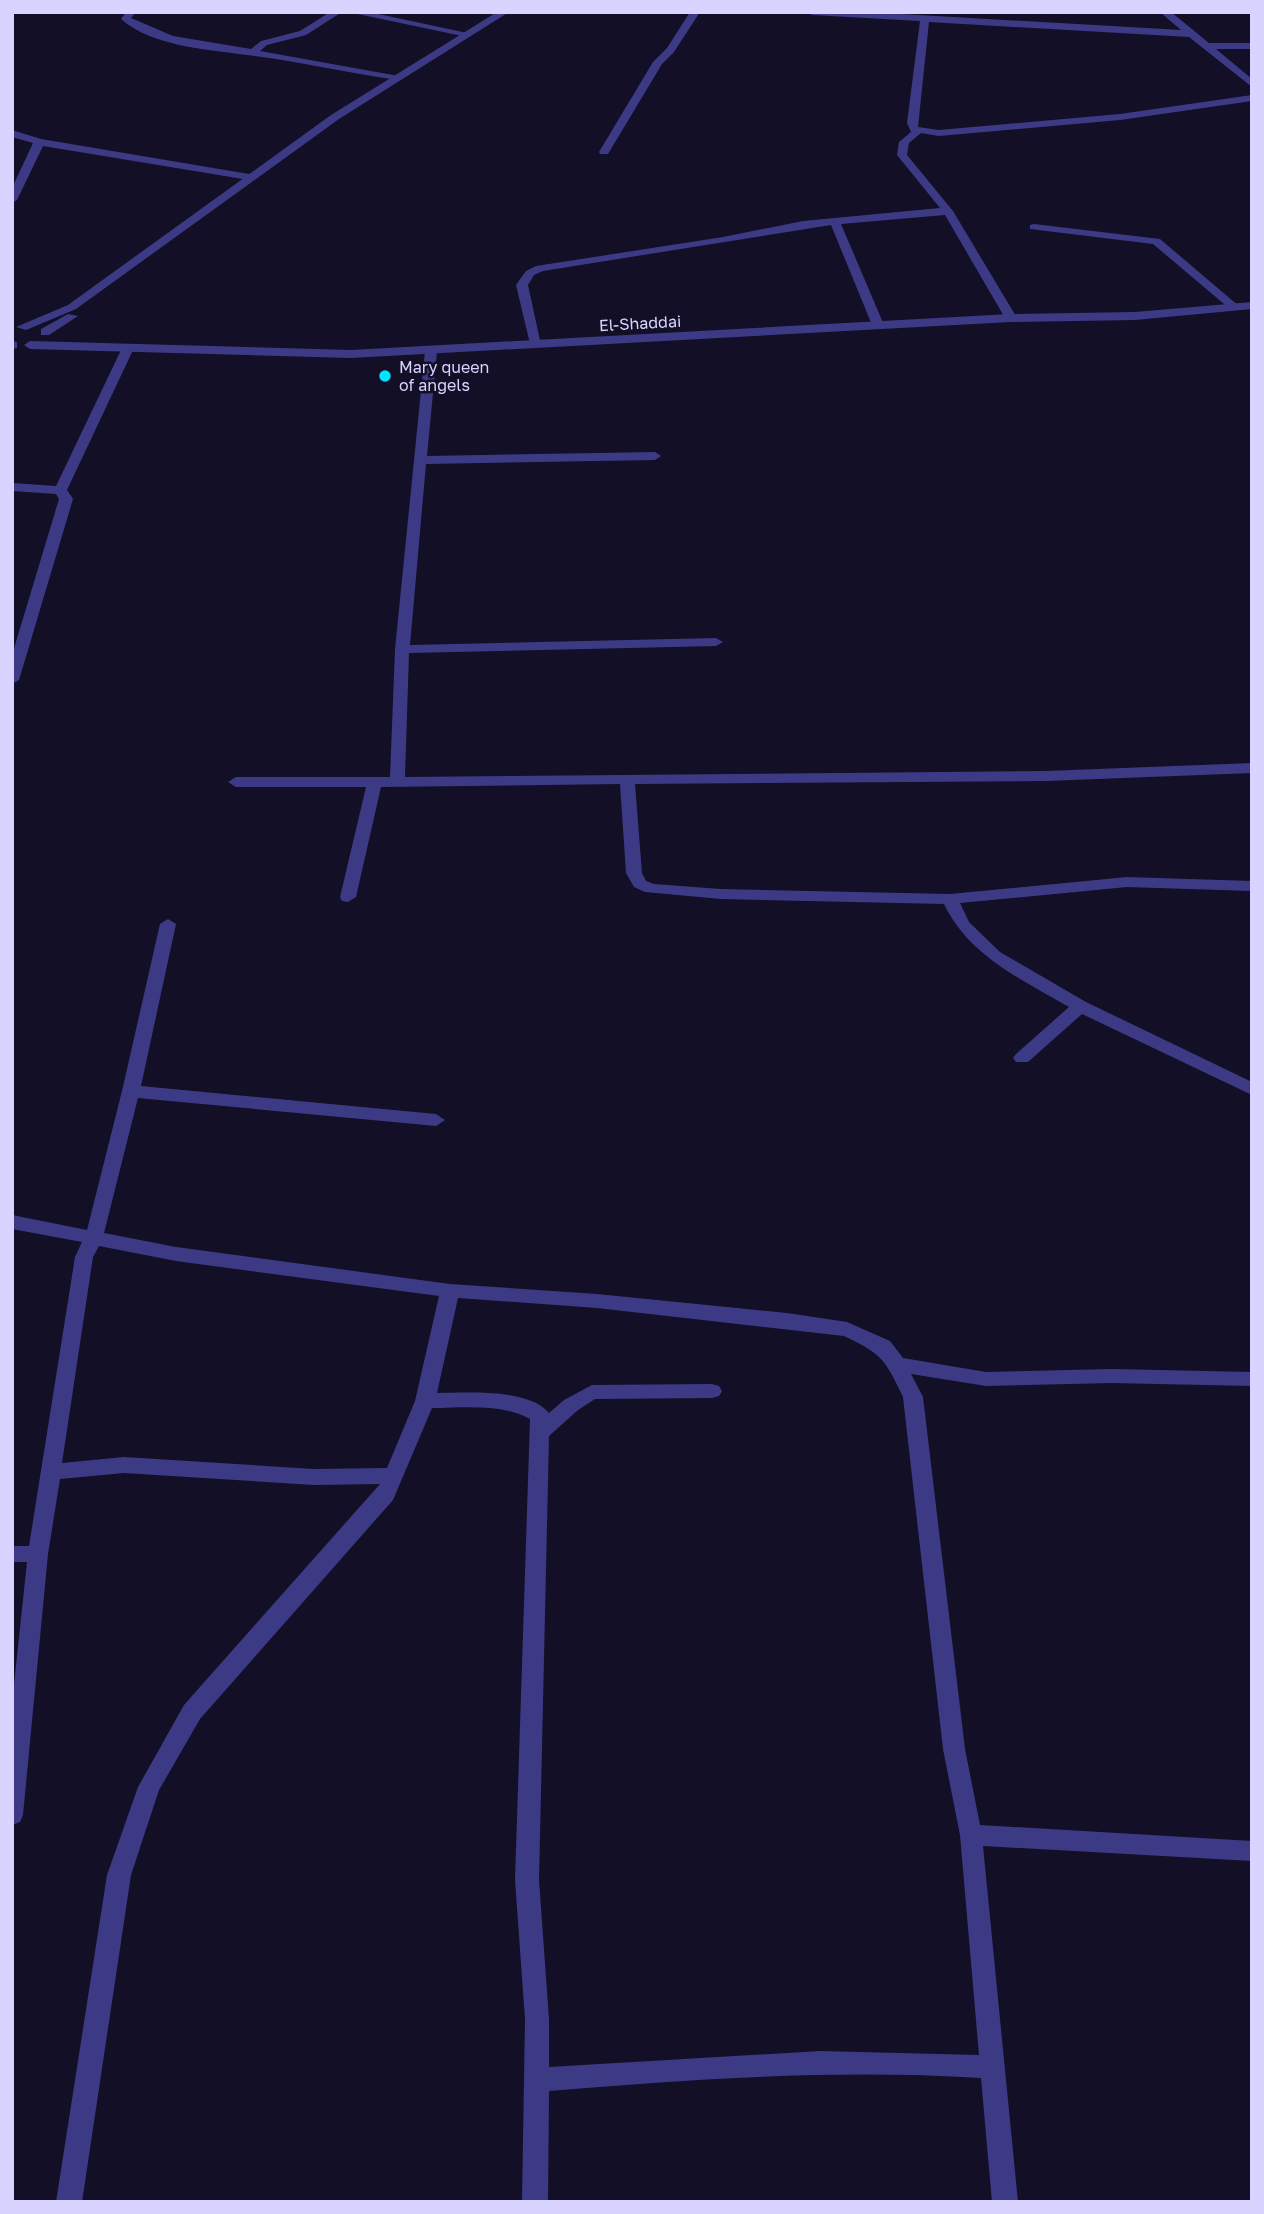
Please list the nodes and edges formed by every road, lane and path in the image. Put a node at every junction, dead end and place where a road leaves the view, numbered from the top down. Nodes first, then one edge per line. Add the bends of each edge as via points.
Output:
1 (131, 12) edge
2 (337, 12) edge
3 (354, 12) edge
4 (504, 12) edge
5 (517, 12) edge
6 (695, 12) edge
7 (811, 12) edge
8 (1165, 12) edge
9 (925, 19) junction
10 (467, 34) junction
11 (1193, 34) junction
12 (1209, 46) junction
13 (1252, 46) edge
14 (252, 53) junction
15 (399, 77) junction
16 (1252, 84) edge
17 (1252, 99) edge
18 (339, 118) junction
19 (917, 132) junction
20 (12, 133) edge
21 (39, 142) junction
22 (604, 152) dead end
23 (249, 177) junction
24 (12, 200) edge
25 (948, 211) junction
26 (835, 222) junction
27 (1034, 227) dead end
28 (181, 234) junction
29 (1252, 305) edge
30 (1234, 307) junction
31 (1011, 318) junction
32 (878, 325) junction
33 (17, 328) edge
34 (45, 333) junction
35 (13, 345) edge
36 (30, 345) junction
37 (91, 345) junction
38 (535, 345) junction
39 (128, 348) junction
40 (431, 351) junction
41 (655, 456) dead end
42 (422, 460) junction
43 (12, 487) edge
44 (60, 490) junction
45 (716, 642) dead end
46 (402, 649) junction
47 (12, 680) edge
48 (1252, 768) edge
49 (627, 779) junction
50 (236, 782) dead end
51 (397, 782) junction
52 (374, 784) junction
53 (1252, 886) edge
54 (348, 897) dead end
55 (950, 900) junction
56 (168, 924) dead end
57 (1080, 1006) junction
58 (1022, 1058) dead end
59 (1252, 1089) edge
60 (131, 1091) junction
61 (436, 1120) dead end
62 (12, 1222) edge
63 (94, 1238) junction
64 (450, 1291) junction
65 (897, 1364) junction
66 (1252, 1378) edge
67 (712, 1391) dead end
68 (425, 1401) junction
69 (540, 1433) junction
70 (51, 1472) junction
71 (394, 1476) junction
72 (12, 1554) edge
73 (37, 1554) junction
74 (16, 1754) edge
75 (12, 1815) edge
76 (971, 1835) junction
77 (1252, 1851) edge
78 (990, 2067) junction
79 (537, 2080) junction
80 (69, 2202) edge
81 (534, 2202) edge
82 (1004, 2202) edge

1 - 14 street via 127,19 135,25 178,40
2 - 14 street via 303,33 264,43
3 - 10 street
4 - 10 street
5 - 18 street
6 - 22 street
7 - 9 street
8 - 11 street
9 - 11 street
9 - 19 street via 912,122
10 - 15 street
11 - 12 street
12 - 13 street
12 - 16 street
14 - 15 street
15 - 18 street
17 - 19 street via 1078,121
18 - 23 street
18 - 28 street
19 - 25 street via 904,142 902,155
20 - 21 street
21 - 23 street
21 - 24 street
23 - 28 street
25 - 26 street
25 - 31 street
26 - 32 street
26 - 38 street via 540,268 522,285
27 - 30 street via 1156,241
28 - 33 street via 72,307
28 - 34 street via 118,285
29 - 30 street, El-Shaddai
30 - 31 street, El-Shaddai via 1135,316
31 - 32 street, El-Shaddai
32 - 38 street, El-Shaddai
33 - 34 street via 34,327
34 - 36 street
34 - 37 street
35 - 36 street, El-Shaddai
36 - 37 street, El-Shaddai
37 - 39 street, El-Shaddai
38 - 40 street, El-Shaddai
39 - 40 street, El-Shaddai via 351,354
39 - 44 street
40 - 42 street
41 - 42 street
42 - 46 street
43 - 44 street
44 - 47 street via 66,499
45 - 46 street
46 - 51 street
48 - 49 street via 1019,776
49 - 51 street
49 - 55 street via 634,873 640,884 651,889
50 - 52 street
51 - 52 street
52 - 54 street
53 - 55 street via 1127,882
55 - 57 street via 962,924 994,956
56 - 60 street
57 - 58 street
57 - 59 street
60 - 61 street
60 - 63 street
62 - 63 street
63 - 64 street via 176,1254
63 - 70 street via 83,1257
64 - 65 street via 597,1301 847,1329 883,1346
64 - 68 street
65 - 66 street via 986,1379
65 - 76 street via 913,1397 954,1749
67 - 69 street via 593,1392
68 - 69 street via 508,1402 540,1415
68 - 71 street
69 - 79 street via 527,1880
70 - 71 street via 124,1465 314,1477
70 - 73 street
71 - 80 street via 373,1511 192,1712 149,1787 119,1875
72 - 73 street
73 - 74 street
74 - 75 street
76 - 77 street
76 - 78 street
78 - 79 street via 914,2061 833,2062
78 - 82 street
79 - 81 street

